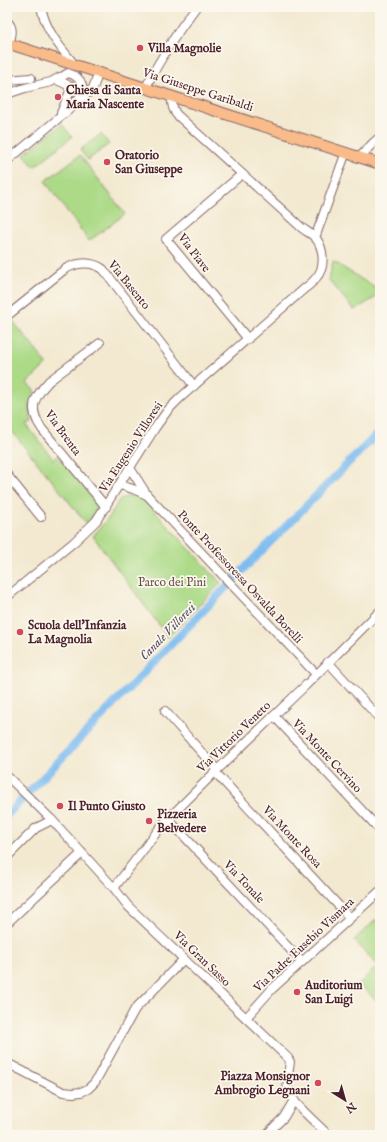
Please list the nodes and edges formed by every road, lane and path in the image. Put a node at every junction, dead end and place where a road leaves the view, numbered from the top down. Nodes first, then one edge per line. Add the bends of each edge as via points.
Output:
1 (41, 7) edge
2 (196, 7) edge
3 (7, 21) edge
4 (8, 43) edge
5 (75, 65) junction
6 (99, 72) junction
7 (31, 78) dead end
8 (7, 80) edge
9 (146, 87) junction
10 (7, 94) edge
11 (82, 94) joint
12 (171, 96) junction
13 (380, 137) edge
14 (346, 152) junction
15 (360, 157) junction
16 (7, 161) edge
17 (380, 164) edge
18 (242, 174) junction
19 (315, 238) junction
20 (7, 316) edge
21 (248, 339) junction
22 (100, 343) dead end
23 (194, 386) junction
24 (130, 468) junction
25 (7, 475) edge
26 (120, 485) junction
27 (147, 495) junction
28 (106, 507) junction
29 (41, 517) dead end
30 (7, 596) edge
31 (380, 611) edge
32 (328, 662) junction
33 (316, 674) junction
34 (165, 711) dead end
35 (274, 716) junction
36 (380, 719) edge
37 (216, 771) junction
38 (10, 779) edge
39 (168, 819) junction
40 (52, 820) junction
41 (380, 830) edge
42 (82, 853) junction
43 (7, 857) edge
44 (114, 888) junction
45 (380, 891) edge
46 (350, 918) junction
47 (7, 923) edge
48 (184, 959) junction
49 (302, 962) junction
50 (246, 1018) junction
51 (7, 1063) edge
52 (294, 1100) junction
53 (302, 1110) junction
54 (284, 1117) junction
55 (266, 1135) edge
56 (328, 1135) edge

1 - 5 street via 49,31
2 - 9 street
3 - 4 street via 12,31
4 - 5 main road, Via Giuseppe Garibaldi
5 - 6 main road, Via Giuseppe Garibaldi
5 - 10 street via 53,81
6 - 9 main road, Via Giuseppe Garibaldi
6 - 16 street via 93,88 83,98
7 - 8 street
9 - 12 main road, Via Giuseppe Garibaldi
11 - 11 street via 82,83 74,75 68,73 57,80 71,88 60,113
12 - 14 main road, Via Giuseppe Garibaldi
12 - 18 street, Via Eugenio Villoresi via 176,114
13 - 15 street
14 - 15 main road, Via Giuseppe Garibaldi
14 - 19 street
15 - 17 main road, Via Giuseppe Garibaldi
18 - 19 street, Via Eugenio Villoresi
18 - 21 street, Via Piave via 166,240
19 - 21 street, Via Eugenio Villoresi via 322,251 323,260 317,277
20 - 23 street, Via Basento via 65,269 79,263 97,265 103,269
21 - 23 street, Via Eugenio Villoresi
22 - 28 street, Via Brenta via 42,388 34,403 34,411 42,429
23 - 24 street, Via Eugenio Villoresi via 168,410
24 - 26 street, Via Eugenio Villoresi
24 - 27 street, Ponte Professoressa Osvalda Borelli
25 - 29 street
26 - 27 street, Ponte Professoressa Osvalda Borelli
26 - 28 street, Via Eugenio Villoresi
27 - 33 street, Ponte Professoressa Osvalda Borelli
28 - 30 street, Via Eugenio Villoresi via 86,532
31 - 32 street, Via Vittorio Veneto
32 - 33 street, Via Vittorio Veneto
32 - 36 street
33 - 35 street, Via Vittorio Veneto
34 - 37 street, Via Monte Rosa
35 - 37 street, Via Vittorio Veneto
35 - 41 street, Via Monte Cervino
37 - 39 street, Via Vittorio Veneto
37 - 46 street, Via Monte Rosa
38 - 40 street, Via Gran Sasso
39 - 44 street, Via Vittorio Veneto
39 - 49 street, Via Tonale
40 - 42 street, Via Gran Sasso
40 - 43 street via 36,828
42 - 44 street, Via Gran Sasso
42 - 47 street
44 - 48 street, Via Gran Sasso via 128,906
45 - 46 street, Via Padre Eusebio Vismara
46 - 49 street, Via Padre Eusebio Vismara
48 - 50 street, Via Gran Sasso
48 - 51 street via 139,1005 88,1089 73,1093 63,1092
49 - 50 street, Via Padre Eusebio Vismara via 272,989
50 - 52 street, Via Gran Sasso via 288,1058 290,1062 287,1090
52 - 53 street, Via Gran Sasso
52 - 54 street
53 - 54 street
53 - 56 street, Via Gran Sasso
54 - 55 street

